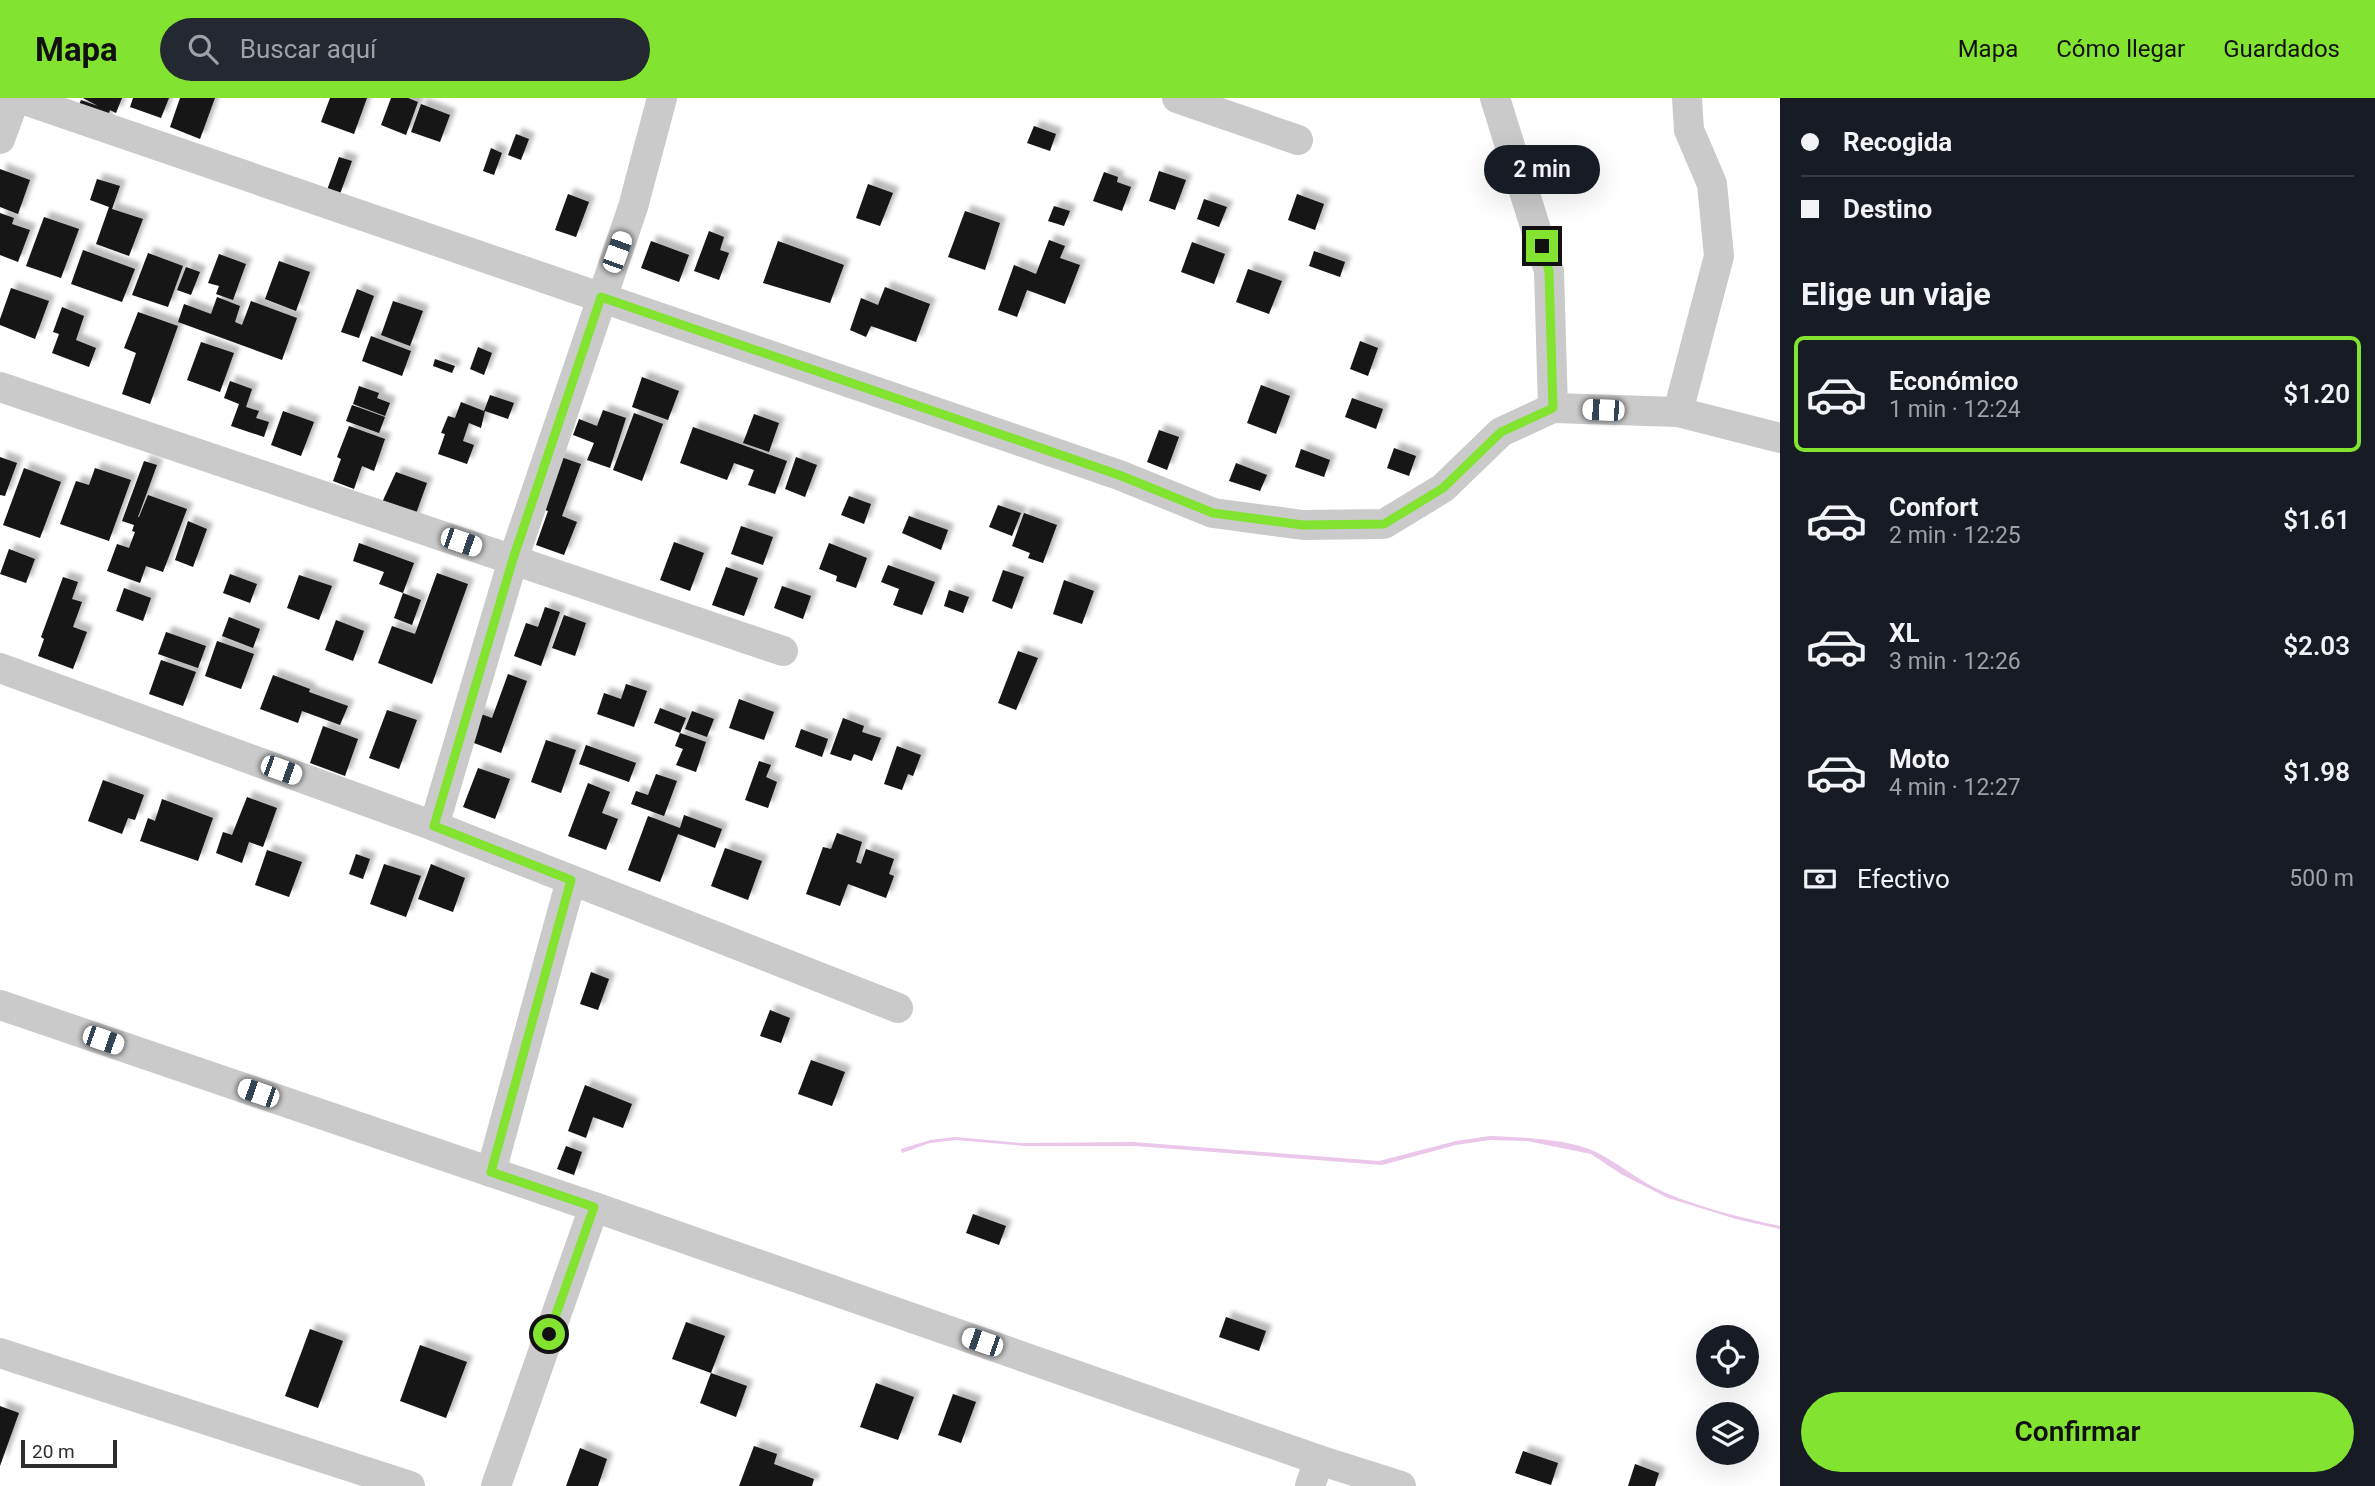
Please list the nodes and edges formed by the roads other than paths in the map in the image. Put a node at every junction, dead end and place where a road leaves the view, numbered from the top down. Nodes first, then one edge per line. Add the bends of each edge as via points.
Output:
1 (17, 98) edge
2 (662, 98) edge
3 (1177, 98) edge
4 (1495, 98) edge
5 (1688, 98) edge
6 (0, 139) edge
7 (1298, 140) dead end
8 (601, 297) junction
9 (0, 387) edge
10 (1553, 408) junction
11 (1678, 412) junction
12 (1780, 438) edge
13 (513, 559) junction
14 (783, 651) dead end
15 (0, 668) edge
16 (434, 826) junction
17 (571, 880) junction
18 (0, 1005) edge
19 (898, 1008) dead end
20 (491, 1172) junction
21 (594, 1207) junction
22 (0, 1353) edge
23 (1314, 1473) edge
24 (410, 1486) edge
25 (496, 1486) edge
26 (1401, 1486) edge

1 - 6 street
1 - 8 street
2 - 8 street via 633,207
3 - 7 street
4 - 10 street via 1549,271
5 - 11 street via 1689,130 1713,184 1719,256
8 - 10 street via 1119,475 1213,513 1303,525 1384,524 1443,488 1501,432
8 - 13 street
9 - 13 street
10 - 11 street
11 - 12 street
13 - 14 street
13 - 16 street
15 - 16 street
16 - 17 street
17 - 19 street
17 - 20 street
18 - 20 street
20 - 21 street
21 - 23 street
21 - 25 street
22 - 24 street
23 - 26 street

